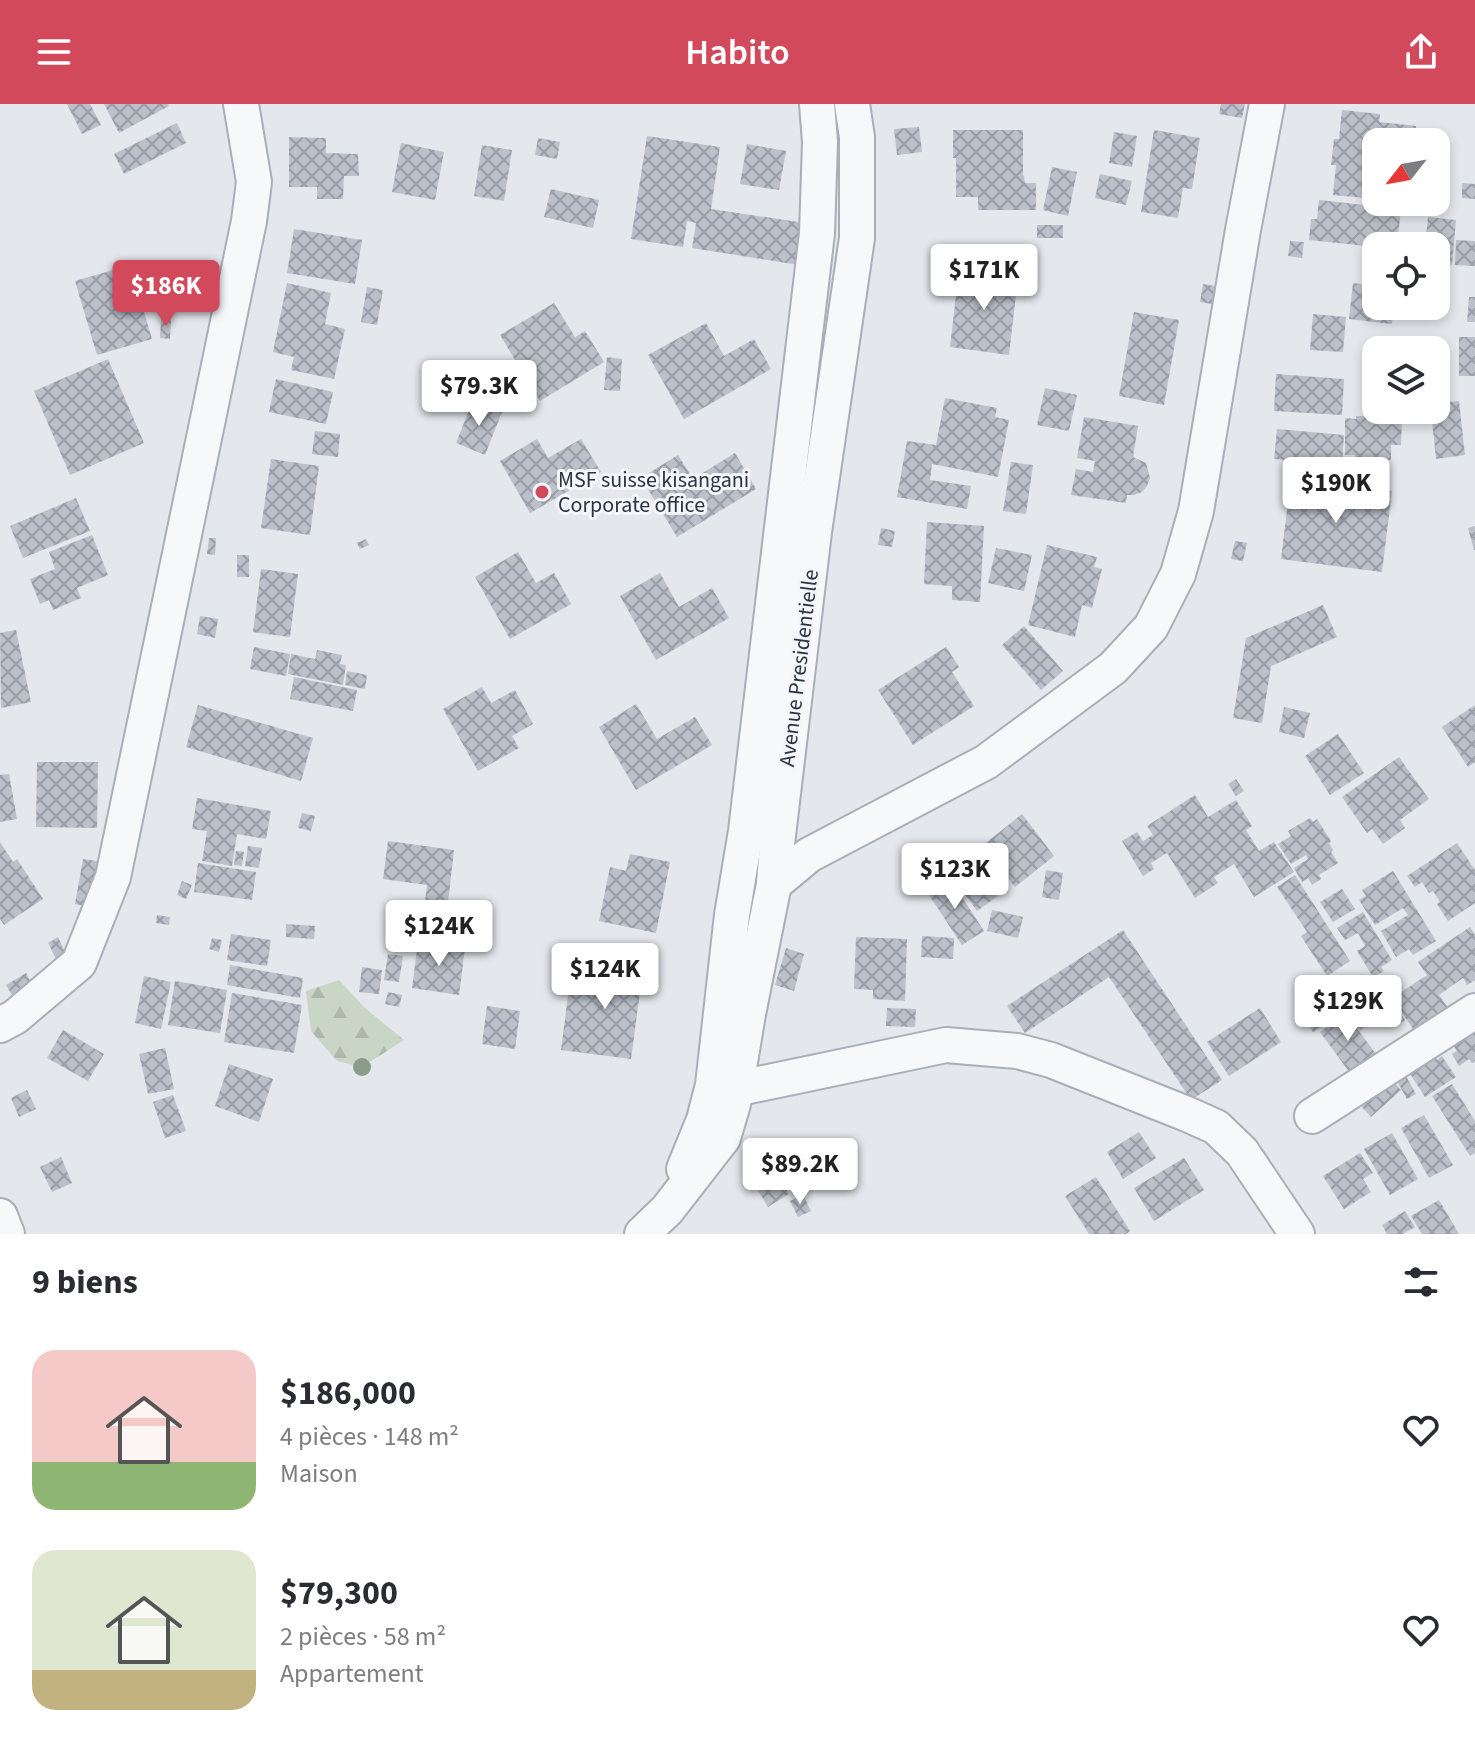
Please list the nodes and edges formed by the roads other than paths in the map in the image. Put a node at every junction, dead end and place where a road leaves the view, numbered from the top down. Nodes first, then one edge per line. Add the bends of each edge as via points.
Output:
1 (241, 104) edge
2 (817, 104) edge
3 (852, 104) edge
4 (1267, 104) edge
5 (817, 233) junction
6 (857, 238) junction
7 (761, 838) junction
8 (774, 884) junction
9 (1475, 1011) edge
10 (0, 1025) edge
11 (735, 1089) junction
12 (1312, 1116) dead end
13 (667, 1210) junction
14 (0, 1216) edge
15 (7, 1234) edge
16 (642, 1234) edge
17 (1297, 1234) edge

1 - 10 street via 254,182 249,221 113,877 79,963
2 - 5 street, Avenue Presidentielle
3 - 6 street, Avenue Presidentielle
4 - 8 street via 1196,511 1178,574 1151,627 1113,668 986,762 809,855
5 - 6 street
5 - 7 street, Avenue Presidentielle
6 - 7 street, Avenue Presidentielle
7 - 8 street, Avenue Presidentielle
7 - 13 street, Avenue Presidentielle via 732,915 713,1085
8 - 11 street, Avenue Presidentielle
9 - 12 street
11 - 13 street, Avenue Presidentielle via 723,1138
11 - 17 street via 946,1045 1017,1051 1216,1127 1242,1152
13 - 16 street, Avenue Presidentielle
14 - 15 street

